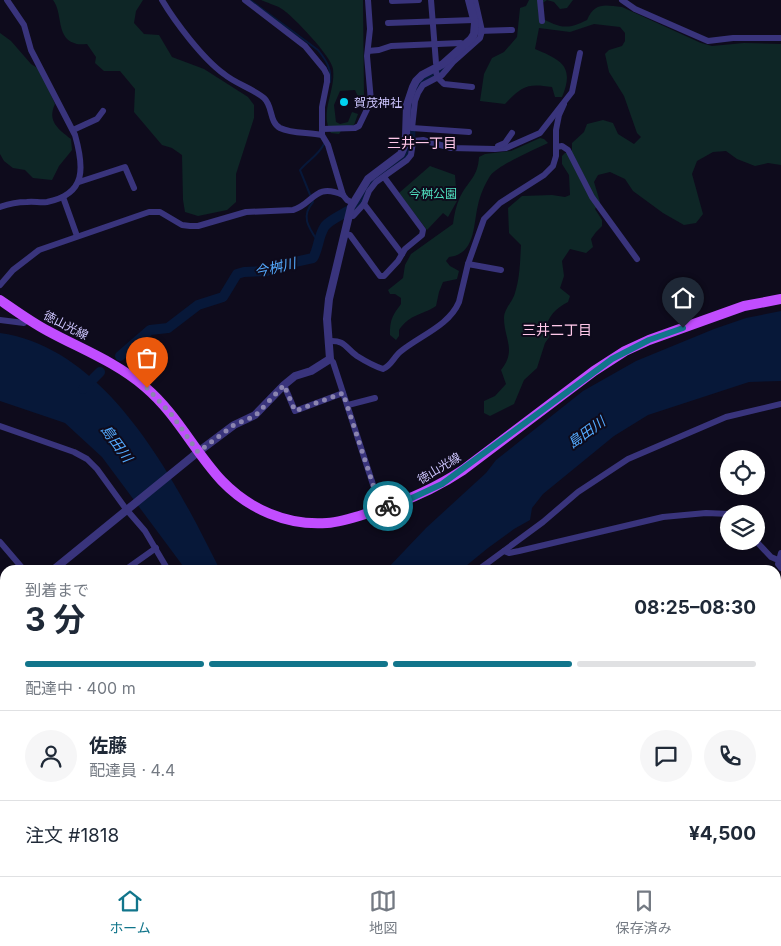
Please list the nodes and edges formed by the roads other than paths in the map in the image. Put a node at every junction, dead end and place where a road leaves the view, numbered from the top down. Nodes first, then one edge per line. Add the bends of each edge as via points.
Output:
1 (7, 0) edge
2 (162, 0) edge
3 (245, 0) edge
4 (368, 0) edge
5 (419, 0) edge
6 (431, 0) edge
7 (468, 0) edge
8 (475, 0) edge
9 (540, 0) edge
10 (622, 0) edge
11 (392, 1) dead end
12 (474, 20) junction
13 (542, 21) dead end
14 (433, 22) junction
15 (388, 24) dead end
16 (512, 30) dead end
17 (478, 31) junction
18 (781, 38) edge
19 (435, 44) junction
20 (464, 45) junction
21 (368, 51) junction
22 (580, 54) dead end
23 (437, 68) junction
24 (438, 78) junction
25 (472, 87) dead end
26 (564, 104) junction
27 (103, 111) dead end
28 (423, 129) junction
29 (72, 130) junction
30 (322, 132) junction
31 (469, 132) dead end
32 (512, 133) dead end
33 (540, 133) junction
34 (423, 140) junction
35 (409, 142) junction
36 (555, 143) junction
37 (495, 148) junction
38 (384, 177) junction
39 (79, 182) junction
40 (134, 188) dead end
41 (343, 194) junction
42 (64, 197) junction
43 (353, 203) junction
44 (364, 204) junction
45 (0, 208) edge
46 (350, 216) junction
47 (345, 234) junction
48 (77, 236) junction
49 (402, 254) junction
50 (637, 259) dead end
51 (468, 264) junction
52 (501, 270) dead end
53 (0, 285) edge
54 (781, 299) edge
55 (0, 300) edge
56 (28, 319) junction
57 (0, 320) edge
58 (329, 341) junction
59 (330, 359) junction
60 (284, 385) junction
61 (343, 393) junction
62 (376, 398) dead end
63 (781, 404) edge
64 (348, 405) junction
65 (0, 426) edge
66 (196, 454) junction
67 (128, 507) junction
68 (381, 509) junction
69 (720, 514) edge
70 (0, 542) edge
71 (156, 548) junction
72 (765, 550) edge
73 (504, 551) junction
74 (780, 556) edge
75 (20, 565) edge
76 (59, 565) edge
77 (132, 565) edge
78 (165, 565) edge
79 (485, 565) edge

1 - 29 street via 24,25 31,50
2 - 30 street via 179,26 214,66 265,99 279,127
3 - 30 street via 305,46 324,69 327,82
4 - 21 street
5 - 11 street
6 - 14 street
7 - 12 street
8 - 17 street
9 - 13 street
10 - 18 street via 634,9 708,41
12 - 14 street
12 - 17 street
14 - 15 street
14 - 19 street
16 - 17 street
17 - 20 street
17 - 24 street via 480,38
19 - 20 street
19 - 21 street
19 - 23 street
20 - 23 street
21 - 30 street via 371,101 359,126
22 - 26 street via 572,92
23 - 24 street
23 - 35 street via 422,75 412,87 407,105
24 - 25 street via 444,84
24 - 28 street via 423,85 415,101 412,128
26 - 33 street
26 - 36 street
27 - 29 street via 97,119
28 - 31 street
28 - 34 street
29 - 39 street via 80,161
30 - 41 street
32 - 37 street
33 - 36 street via 552,135
33 - 37 street via 506,148
34 - 35 street
34 - 37 street via 451,148
35 - 38 street via 411,155
35 - 43 street via 401,154 368,179
36 - 50 street via 568,150 592,197
36 - 51 street via 553,166 489,212
38 - 44 street via 369,191
38 - 49 street via 423,230 422,235
39 - 40 street via 125,167
39 - 42 street
41 - 43 street
41 - 48 street via 323,191 293,210 246,212 198,226 182,225 155,211
42 - 45 street
42 - 48 street
43 - 46 street
44 - 46 street
44 - 49 street
46 - 47 street
47 - 49 street via 350,235 380,276 384,276
47 - 58 street via 329,299
48 - 53 street via 39,250
51 - 52 street
51 - 58 street via 459,302 452,313 399,353 387,367 379,367 358,357 344,344
54 - 68 main road, 徳山光線 via 744,306 625,351 594,370 442,484
55 - 56 main road, 徳山光線
56 - 57 street via 24,323
56 - 66 main road, 徳山光線 via 90,351 147,388 172,415
58 - 59 street
59 - 60 street
59 - 61 street
60 - 61 street via 295,411
60 - 66 street via 255,416 234,425
61 - 64 street
62 - 64 street
63 - 73 street via 726,417 628,458 578,492
64 - 68 street
65 - 67 street via 87,459
66 - 67 street
66 - 68 main road, 徳山光線 via 235,494 270,514 290,520 327,523
67 - 71 street
67 - 76 street
69 - 73 street via 663,517 520,551
70 - 75 street
71 - 77 street
71 - 78 street
72 - 74 street via 771,557
73 - 79 street

